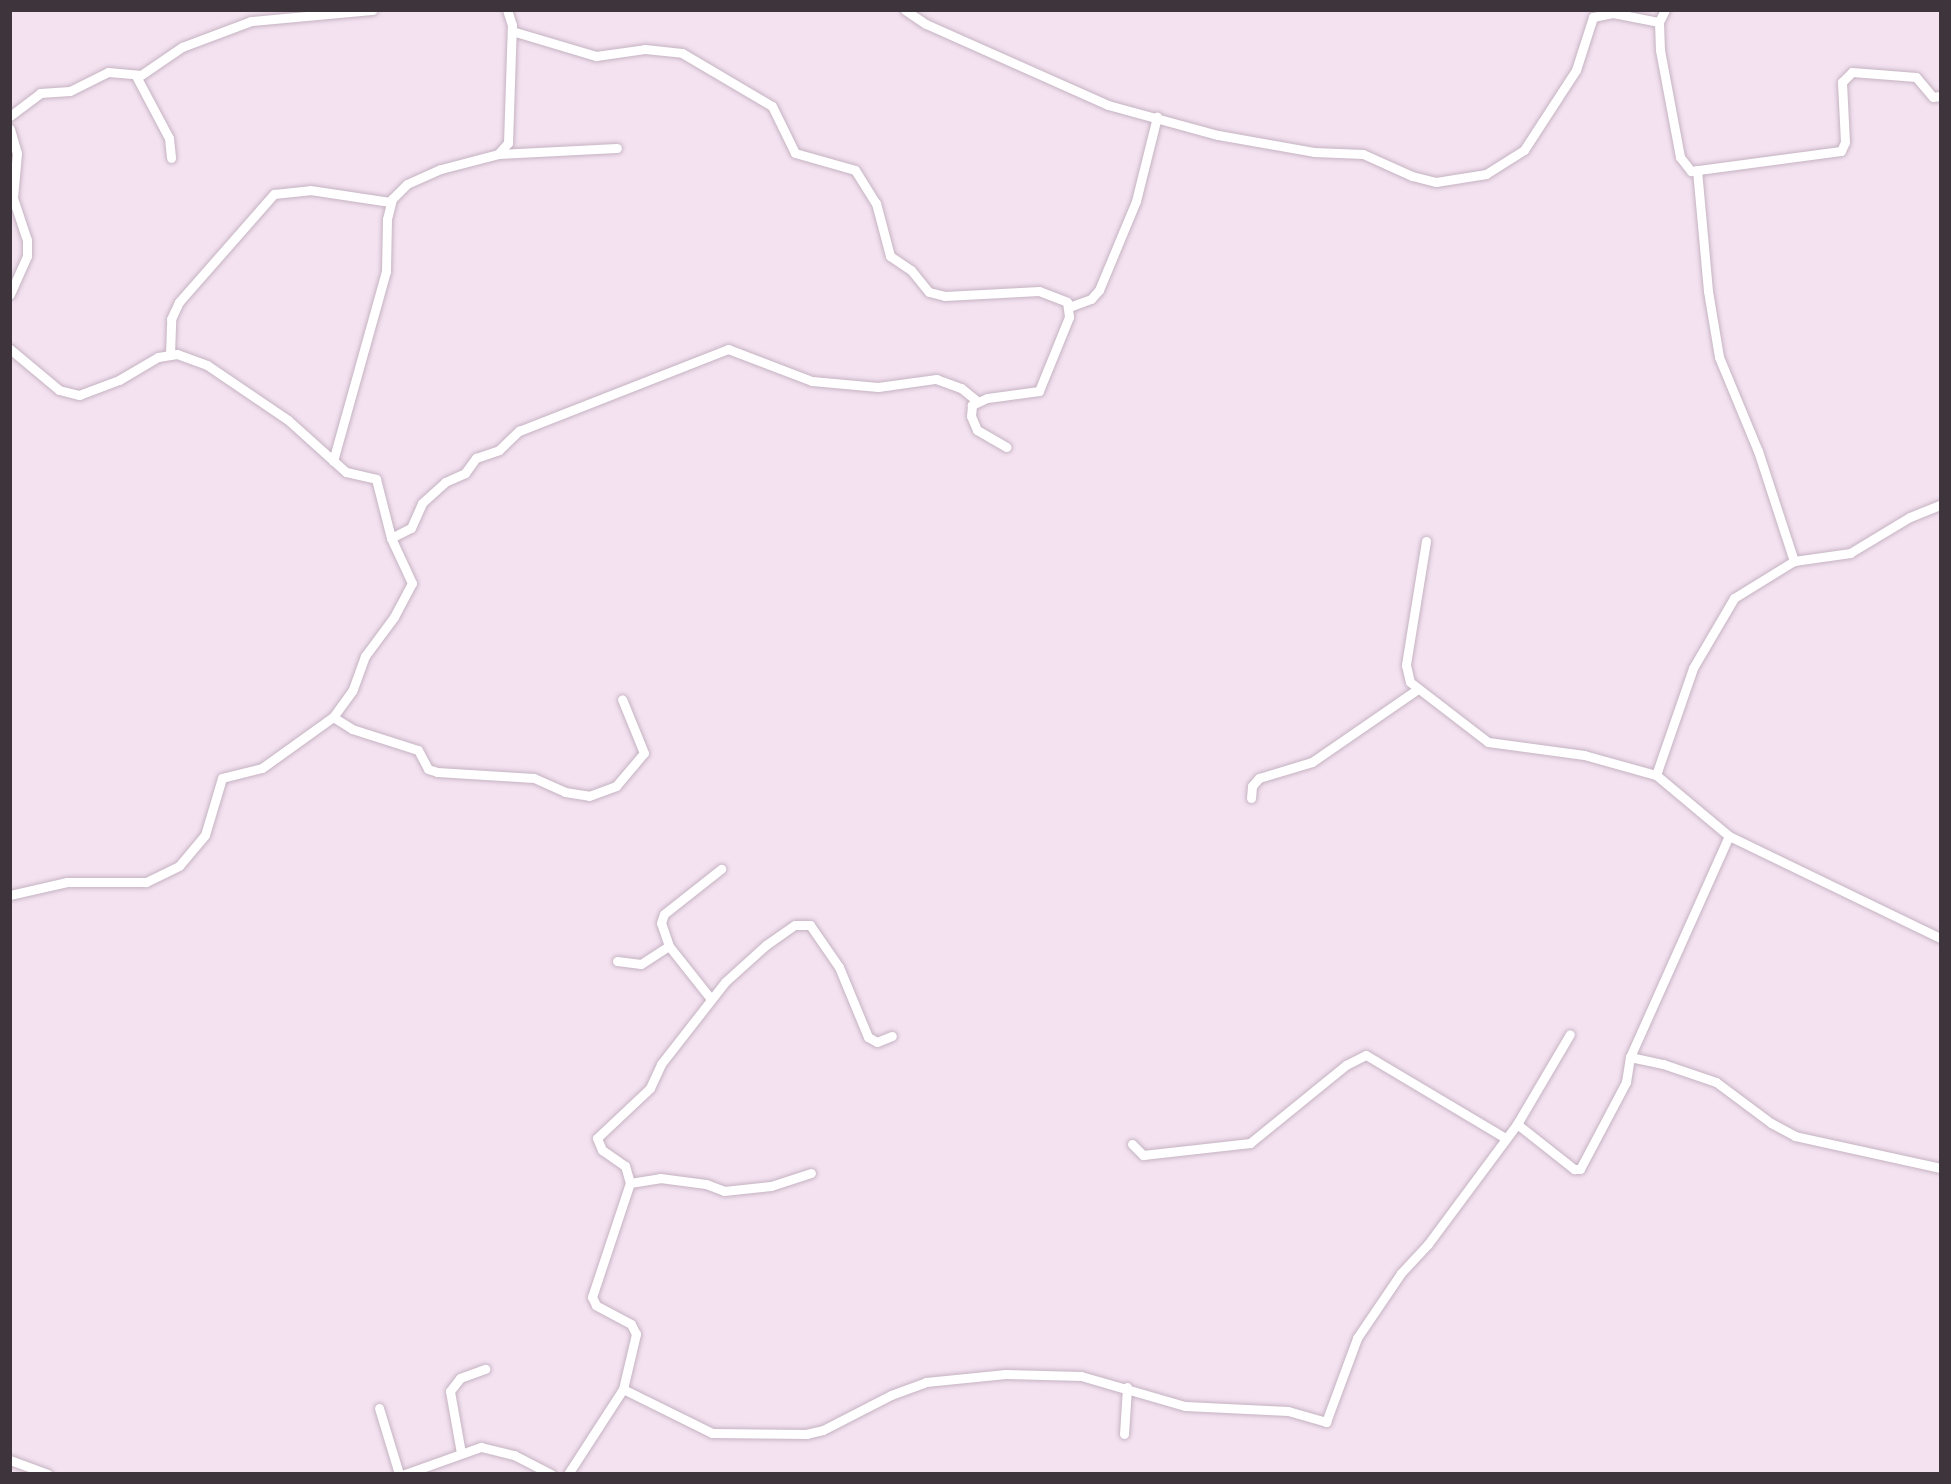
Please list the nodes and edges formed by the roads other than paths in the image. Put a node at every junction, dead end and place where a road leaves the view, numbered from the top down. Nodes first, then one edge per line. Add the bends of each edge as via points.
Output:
1 (373, 10) edge
2 (507, 10) edge
3 (905, 10) edge
4 (1665, 10) edge
5 (1659, 22) junction
6 (512, 31) junction
7 (136, 76) junction
8 (1941, 96) edge
9 (10, 116) edge
10 (1157, 117) junction
11 (10, 129) edge
12 (616, 148) dead end
13 (498, 154) junction
14 (171, 158) dead end
15 (1697, 170) junction
16 (390, 202) junction
17 (10, 294) edge
18 (1069, 307) junction
19 (10, 349) edge
20 (170, 355) junction
21 (976, 400) junction
22 (1006, 447) dead end
23 (333, 461) junction
24 (1941, 505) edge
25 (391, 538) junction
26 (1426, 541) dead end
27 (1794, 561) junction
28 (1418, 689) junction
29 (622, 699) dead end
30 (333, 717) junction
31 (1656, 775) junction
32 (1251, 798) dead end
33 (1729, 836) junction
34 (721, 869) dead end
35 (10, 895) edge
36 (1941, 938) edge
37 (669, 946) junction
38 (617, 961) dead end
39 (711, 999) junction
40 (1570, 1034) dead end
41 (892, 1036) dead end
42 (1630, 1057) junction
43 (1518, 1124) junction
44 (1505, 1138) junction
45 (1132, 1144) dead end
46 (1941, 1168) edge
47 (811, 1173) dead end
48 (630, 1183) junction
49 (485, 1369) dead end
50 (1127, 1388) junction
51 (623, 1389) junction
52 (379, 1408) dead end
53 (1125, 1434) dead end
54 (461, 1453) junction
55 (10, 1460) edge
56 (48, 1473) edge
57 (399, 1473) edge
58 (405, 1473) edge
59 (551, 1473) edge
60 (570, 1473) edge

1 - 7 street via 251,21 182,47 148,73
2 - 6 street
3 - 10 street via 1062,86 1108,105
4 - 5 street
5 - 10 street via 1612,13 1593,17 1576,70 1524,150 1502,167 1479,176 1426,181 1363,154 1314,152 1218,135
5 - 15 street via 1680,158 1686,167
6 - 13 street via 509,138
6 - 18 street via 596,56 645,49 681,53 772,106 782,120 789,148 795,153 855,170 876,203 890,256 911,270 929,292 945,296 1039,291 1062,297
7 - 9 street via 124,71 101,73 70,91 40,93
7 - 14 street via 169,138
8 - 15 street via 1933,97 1916,77 1852,72 1842,82 1845,141 1841,151
10 - 18 street via 1137,196 1100,290 1090,299
11 - 17 street via 17,153 13,198 27,240 27,256
12 - 13 street
13 - 16 street via 441,169 407,184
15 - 27 street via 1708,291 1719,357 1758,451
16 - 20 street via 310,189 274,194 179,302 171,319
16 - 23 street via 386,271
18 - 21 street via 1069,317 1039,391
19 - 20 street via 59,390 79,395 119,380 149,360
20 - 23 street via 207,365 288,420
21 - 22 street via 971,416 977,430
21 - 25 street via 961,388 936,379 878,387 812,381 728,349 519,431 498,450 476,458 465,473 445,482 422,503 411,528
23 - 25 street via 346,472 376,479
24 - 27 street via 1850,553
25 - 30 street via 411,579 411,588 365,656 352,691
26 - 28 street via 1406,665 1410,682
27 - 31 street via 1734,598 1694,668
28 - 31 street via 1488,742 1584,754
28 - 32 street via 1312,762 1259,778 1252,786
29 - 30 street via 644,753 616,786 589,796 565,792 534,778 428,769 418,750 352,729
30 - 35 street via 262,768 222,778 205,835 179,866 155,880 67,882
31 - 33 street
33 - 36 street
33 - 42 street
34 - 37 street via 664,914 662,933
37 - 38 street via 641,964
37 - 39 street
39 - 41 street via 766,945 795,925 805,924 816,932 839,967 868,1037 877,1042
39 - 48 street via 661,1064 650,1088 597,1138 602,1150 625,1166
40 - 43 street
42 - 43 street via 1626,1082 1580,1169 1574,1169
42 - 46 street via 1716,1082 1760,1116 1795,1136
43 - 44 street
44 - 45 street via 1366,1056 1346,1065 1250,1143 1143,1155
44 - 50 street via 1357,1338 1326,1422 1288,1411 1185,1406
47 - 48 street via 771,1186 724,1191 706,1184 660,1178
48 - 51 street via 592,1297 596,1305 634,1327
49 - 54 street via 460,1378 450,1391
50 - 51 street via 1064,1374 1006,1374 926,1382 891,1395 823,1430 806,1434 699,1430
50 - 53 street
51 - 60 street
52 - 57 street
54 - 58 street
54 - 59 street via 481,1447 499,1450
55 - 56 street

